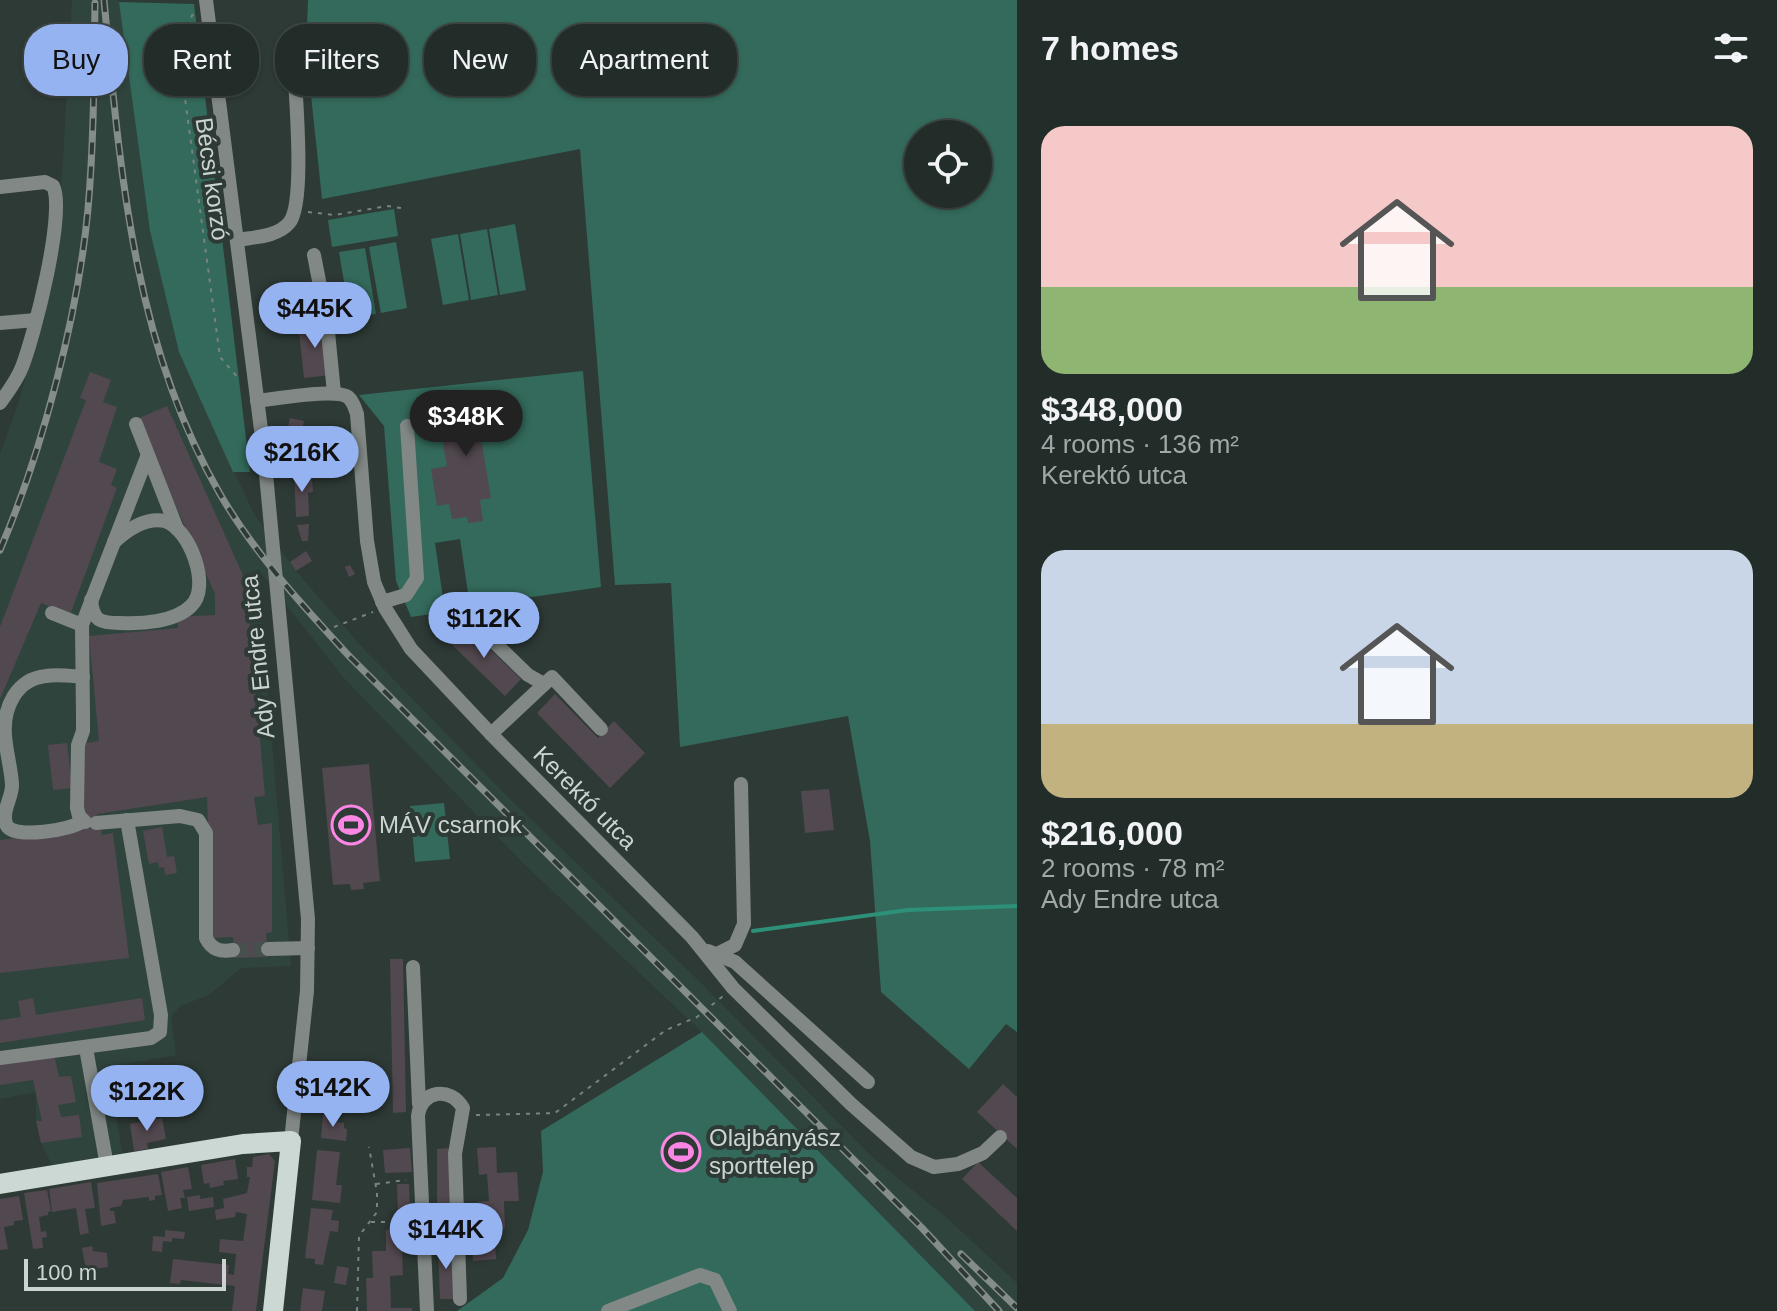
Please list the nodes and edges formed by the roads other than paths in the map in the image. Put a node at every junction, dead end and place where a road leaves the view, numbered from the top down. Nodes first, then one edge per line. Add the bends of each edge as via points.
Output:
1 (206, 0) edge
2 (295, 96) edge
3 (0, 187) edge
4 (237, 240) junction
5 (314, 255) dead end
6 (36, 320) junction
7 (0, 323) edge
8 (334, 393) junction
9 (257, 401) junction
10 (0, 403) edge
11 (136, 424) dead end
12 (407, 426) dead end
13 (147, 457) junction
14 (178, 529) junction
15 (114, 542) junction
16 (91, 600) junction
17 (384, 605) junction
18 (52, 613) dead end
19 (472, 621) dead end
20 (82, 625) junction
21 (83, 677) junction
22 (544, 684) junction
23 (601, 729) dead end
24 (491, 734) junction
25 (741, 784) dead end
26 (127, 820) junction
27 (88, 822) junction
28 (5, 833) edge
29 (308, 948) junction
30 (268, 949) tunnel mouth
31 (233, 950) tunnel mouth
32 (710, 952) junction
33 (413, 967) dead end
34 (86, 1048) junction
35 (0, 1058) edge
36 (868, 1082) dead end
37 (419, 1104) junction
38 (1000, 1137) dead end
39 (291, 1141) junction
40 (107, 1166) junction
41 (0, 1184) edge
42 (460, 1299) dead end
43 (273, 1311) edge
44 (427, 1311) edge
45 (608, 1311) edge
46 (730, 1311) edge

1 - 4 street, Ady Endre utca
2 - 4 street via 295,213 276,232
3 - 6 street via 45,182 53,186 57,202
4 - 9 street, Ady Endre utca
5 - 8 street
6 - 7 street
6 - 10 street via 21,371
8 - 9 street
8 - 17 street, Kerektó utca via 347,397 357,414 369,557
9 - 29 street, Ady Endre utca
11 - 13 street
12 - 17 street via 417,578 406,595
13 - 14 street
13 - 15 street
14 - 15 street via 151,521
14 - 16 street via 200,582 192,606 163,620 104,623 92,613
15 - 16 street
16 - 20 street
17 - 24 street, Kerektó utca via 411,649
18 - 20 street
19 - 22 street
20 - 21 street
21 - 27 street via 77,808
21 - 28 street via 28,681 7,707 5,735 13,786
22 - 23 street via 552,677
22 - 24 street
24 - 32 street, Kerektó utca
25 - 32 street via 744,924 735,945
26 - 27 street
26 - 31 street via 180,816 203,826 206,938 219,951
26 - 34 street via 162,1025 151,1038
27 - 28 street via 62,830
29 - 30 street
29 - 39 street, Ady Endre utca
32 - 36 street via 735,962
32 - 38 street, Kerektó utca via 733,988 911,1157 934,1167 958,1164 983,1153
33 - 37 street
34 - 35 street
34 - 40 street
37 - 42 street via 432,1095 447,1094 463,1108 455,1154
37 - 44 street
39 - 40 main road
39 - 43 main road, Ady Endre utca
40 - 41 main road
45 - 46 street via 700,1275 715,1280

